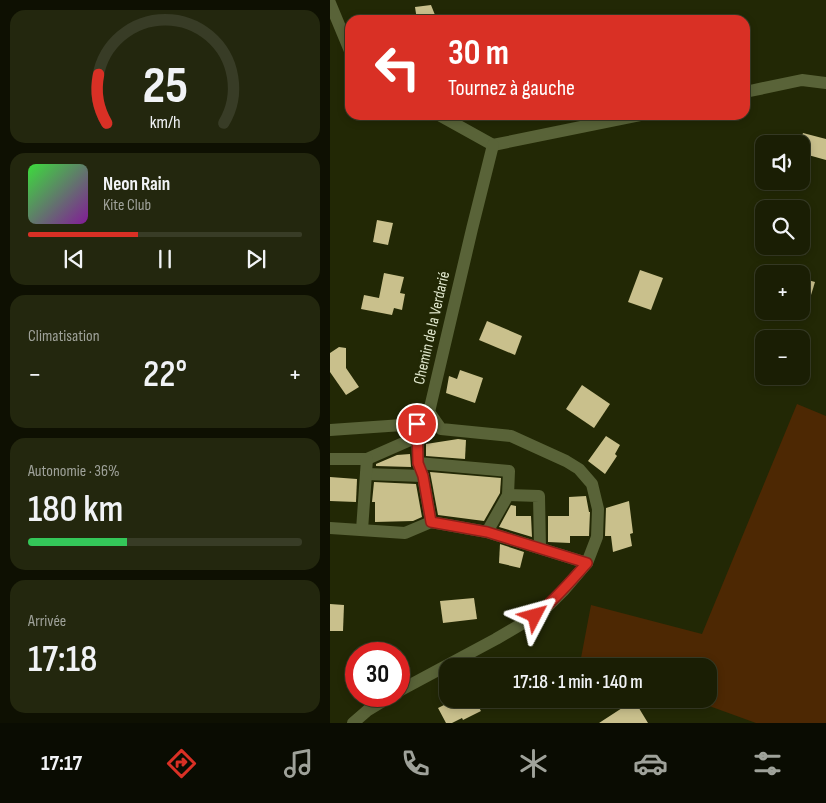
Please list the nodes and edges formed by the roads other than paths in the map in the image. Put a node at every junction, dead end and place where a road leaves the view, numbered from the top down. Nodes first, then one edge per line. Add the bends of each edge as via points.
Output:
1 (330, 3) edge
2 (345, 39) edge
3 (826, 83) edge
4 (750, 91) edge
5 (448, 120) edge
6 (616, 120) edge
7 (493, 145) junction
8 (429, 412) junction
9 (330, 430) edge
10 (417, 430) junction
11 (330, 459) edge
12 (367, 459) junction
13 (418, 463) junction
14 (366, 474) junction
15 (423, 476) junction
16 (508, 495) junction
17 (431, 522) junction
18 (330, 528) edge
19 (362, 530) junction
20 (487, 532) junction
21 (540, 548) junction
22 (587, 563) junction
23 (410, 685) edge
24 (373, 707) edge
25 (353, 723) edge

1 - 2 street
3 - 4 street via 802,80
5 - 7 street
6 - 7 street
7 - 8 street, Chemin de la Verdarié
8 - 10 street
8 - 22 street via 440,429 511,436 579,469 592,484 598,509 598,538
9 - 10 street
10 - 12 street
10 - 13 street
11 - 12 street
12 - 14 street
13 - 15 street
13 - 16 street via 509,471
14 - 15 street
14 - 19 street
15 - 17 street
16 - 20 street
16 - 21 street via 539,496
17 - 19 street via 405,533
17 - 20 street
18 - 19 street
20 - 21 street
21 - 22 street
22 - 23 street via 564,591 535,616
24 - 25 street

